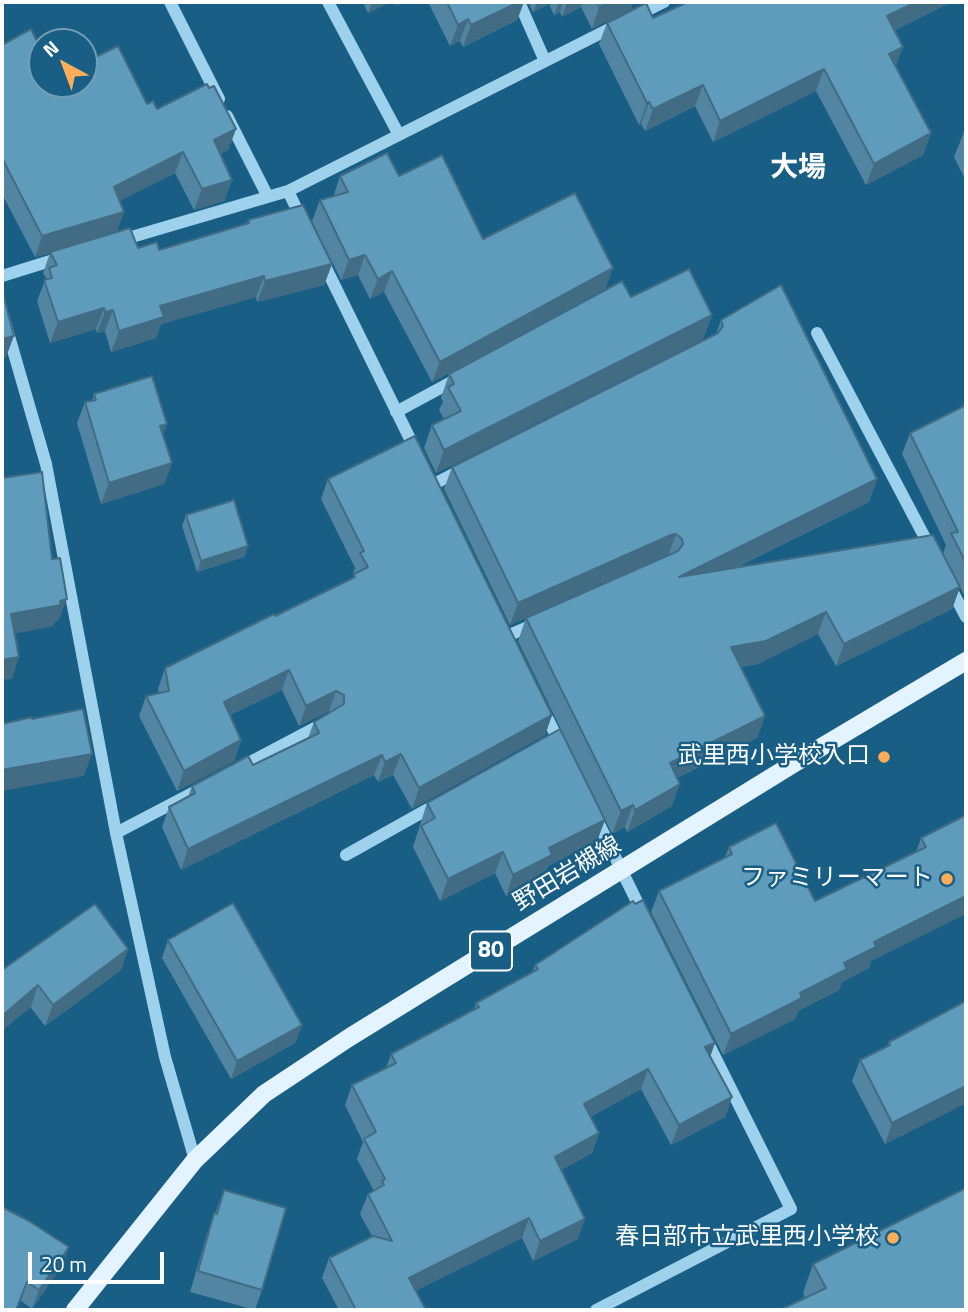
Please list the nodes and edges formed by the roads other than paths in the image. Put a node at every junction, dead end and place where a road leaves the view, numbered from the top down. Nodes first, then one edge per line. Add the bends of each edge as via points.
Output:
1 (170, 2) edge
2 (328, 2) edge
3 (519, 2) edge
4 (664, 2) edge
5 (545, 61) junction
6 (399, 135) junction
7 (288, 191) junction
8 (268, 197) junction
9 (312, 240) edge
10 (108, 244) edge
11 (318, 252) edge
12 (68, 256) edge
13 (2, 276) edge
14 (2, 312) edge
15 (817, 333) dead end
16 (469, 373) edge
17 (396, 412) junction
18 (470, 466) edge
19 (966, 617) edge
20 (543, 620) edge
21 (507, 636) edge
22 (966, 661) edge
23 (534, 693) edge
24 (329, 720) edge
25 (568, 762) edge
26 (451, 796) edge
27 (586, 798) edge
28 (116, 833) junction
29 (346, 855) dead end
30 (621, 871) junction
31 (652, 931) edge
32 (700, 1028) edge
33 (195, 1160) junction
34 (75, 1310) edge
35 (596, 1310) edge

1 - 8 street
2 - 6 street
3 - 5 street
4 - 5 street
5 - 6 street
6 - 7 street
7 - 8 street
7 - 9 street
8 - 10 street
11 - 17 street
12 - 13 street
14 - 28 street via 46,464
15 - 19 street
16 - 17 street
17 - 18 street via 429,479
20 - 21 street
22 - 30 main road, 野田岩槻線 / 80
23 - 25 street via 551,741
24 - 28 street
26 - 29 street
27 - 30 street
28 - 33 street via 165,1057
30 - 31 street
30 - 33 main road, 野田岩槻線 / 80 via 264,1094
32 - 35 street via 791,1209
33 - 34 main road, 野田岩槻線 / 80

